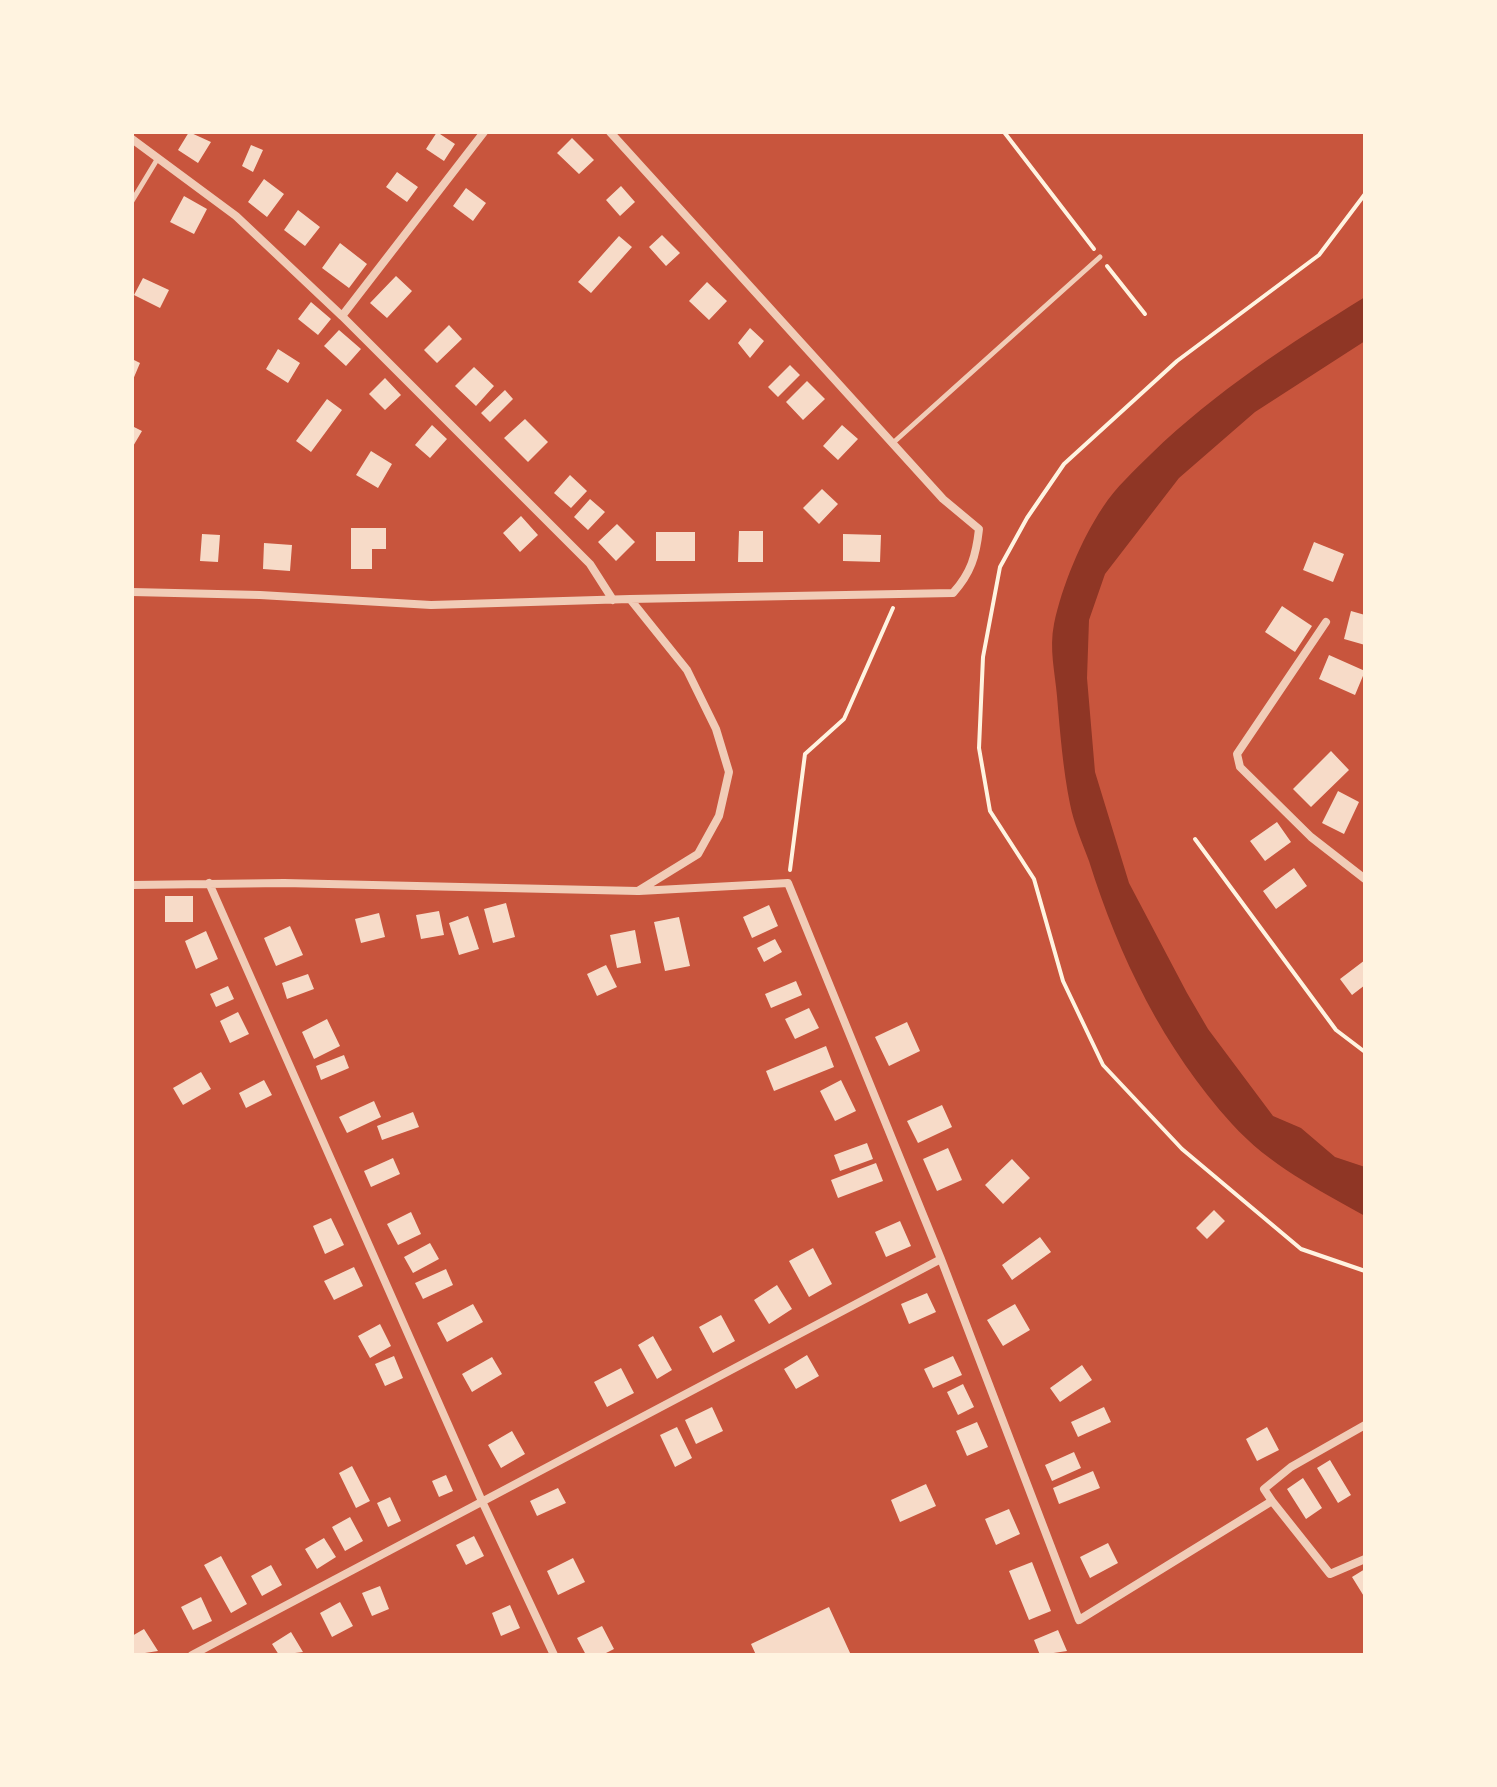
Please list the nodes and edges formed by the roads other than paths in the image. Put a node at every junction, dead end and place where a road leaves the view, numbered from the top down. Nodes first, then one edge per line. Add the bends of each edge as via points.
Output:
1 (484, 132) edge
2 (610, 132) edge
3 (132, 139) edge
4 (158, 158) junction
5 (132, 201) edge
6 (1100, 257) road end
7 (342, 316) junction
8 (894, 442) junction
9 (132, 592) edge
10 (630, 599) junction
11 (613, 600) junction
12 (1326, 622) dead end
13 (1365, 879) edge
14 (209, 883) junction
15 (132, 885) edge
16 (638, 891) junction
17 (941, 1259) junction
18 (1365, 1425) edge
19 (481, 1499) junction
20 (1272, 1501) junction
21 (1365, 1559) edge
22 (192, 1655) edge
23 (554, 1655) edge

1 - 7 street
2 - 8 street
3 - 4 street
4 - 5 lane
4 - 7 street via 236,216
6 - 8 lane
7 - 11 street via 590,564
8 - 10 street via 943,499 979,529 976,558 953,593
9 - 11 street via 431,605
10 - 11 street
10 - 16 street via 687,670 716,729 729,772 719,816 698,854
12 - 13 street via 1237,754 1240,767 1311,837
14 - 15 street
14 - 16 street
14 - 19 street
16 - 17 street via 788,883
17 - 19 street
17 - 20 street via 1079,1620
18 - 20 street via 1291,1467 1264,1489
19 - 22 street
19 - 23 street
20 - 21 street via 1330,1574

